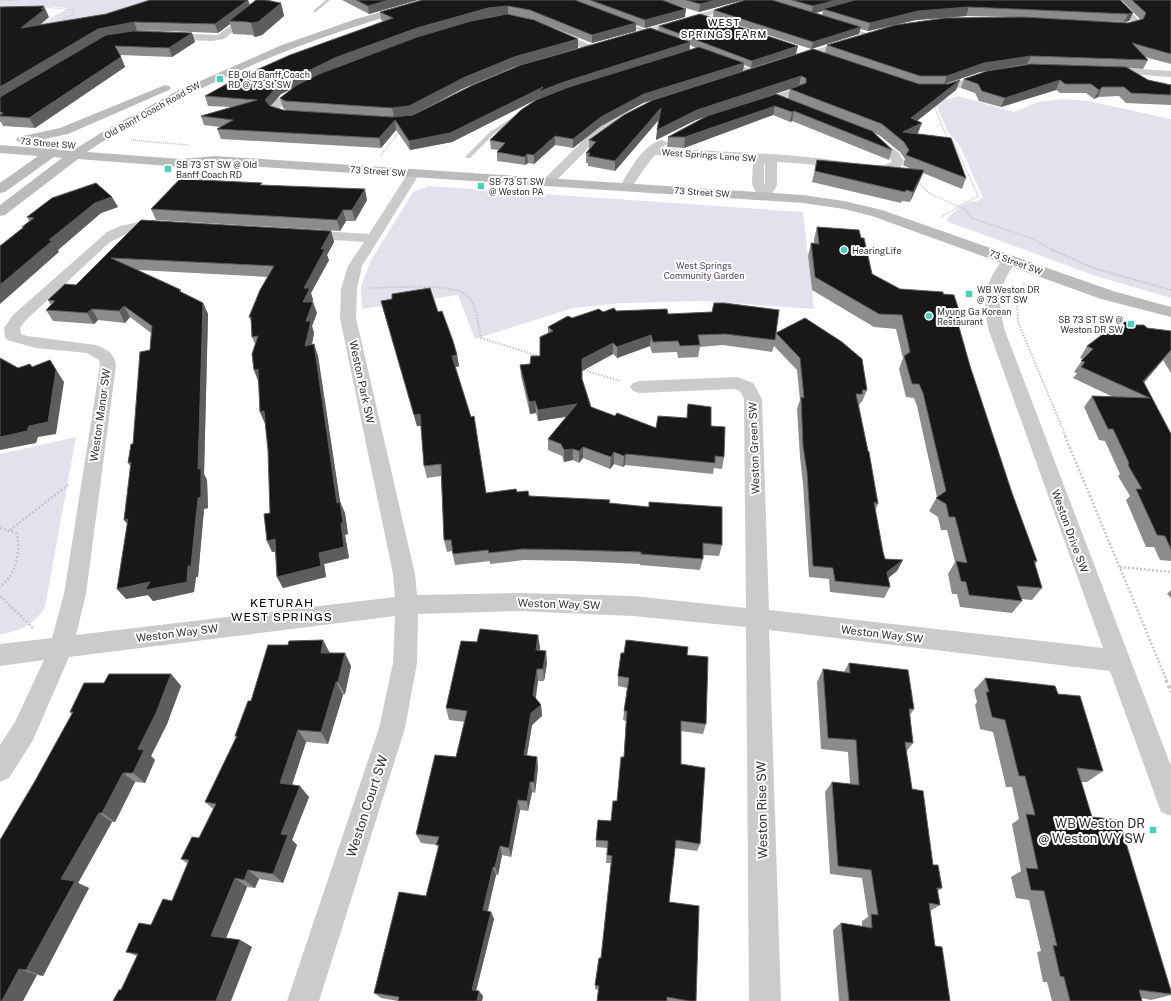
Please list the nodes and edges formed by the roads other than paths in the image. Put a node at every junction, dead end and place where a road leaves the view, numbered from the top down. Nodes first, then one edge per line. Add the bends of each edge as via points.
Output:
1 (269, 0) edge
2 (328, 0) edge
3 (406, 0) edge
4 (435, 0) edge
5 (758, 1) edge
6 (1115, 4) edge
7 (315, 11) dead end
8 (684, 12) edge
9 (697, 13) junction
10 (711, 18) junction
11 (724, 19) edge
12 (618, 21) edge
13 (841, 26) edge
14 (1101, 26) edge
15 (544, 29) edge
16 (646, 32) junction
17 (882, 32) edge
18 (870, 35) junction
19 (160, 36) edge
20 (661, 37) edge
21 (618, 40) edge
22 (264, 44) dead end
23 (794, 49) edge
24 (808, 50) junction
25 (576, 52) edge
26 (822, 55) junction
27 (836, 56) edge
28 (727, 61) edge
29 (781, 64) edge
30 (767, 68) edge
31 (1095, 70) edge
32 (1120, 71) junction
33 (755, 72) junction
34 (997, 73) edge
35 (1171, 74) edge
36 (740, 77) edge
37 (1138, 82) edge
38 (314, 83) edge
39 (924, 87) edge
40 (799, 90) edge
41 (773, 98) junction
42 (788, 104) edge
43 (652, 105) edge
44 (744, 108) edge
45 (522, 114) edge
46 (309, 116) edge
47 (860, 132) edge
48 (674, 138) edge
49 (0, 139) edge
50 (22, 140) junction
51 (64, 145) junction
52 (87, 146) junction
53 (0, 149) edge
54 (652, 151) junction
55 (49, 154) junction
56 (74, 156) junction
57 (468, 157) dead end
58 (765, 158) junction
59 (131, 160) junction
60 (215, 160) junction
61 (414, 173) junction
62 (548, 182) junction
63 (626, 187) junction
64 (0, 189) edge
65 (764, 196) junction
66 (0, 213) edge
67 (176, 226) edge
68 (286, 233) edge
69 (372, 238) junction
70 (1010, 260) junction
71 (1171, 312) edge
72 (639, 387) road end
73 (407, 605) junction
74 (758, 619) junction
75 (61, 648) junction
76 (0, 655) edge
77 (1119, 661) junction
78 (0, 769) edge
79 (1171, 802) edge
80 (303, 1001) edge
81 (765, 1001) edge

1 - 19 street via 221,37
2 - 7 lane
3 - 22 main road
4 - 52 main road, Old Banff Coach Road SW via 339,27 253,59 173,97
5 - 10 street
6 - 14 street via 1136,24 1124,27
8 - 9 street
9 - 10 street
9 - 16 street
10 - 11 street
12 - 16 lane
13 - 18 lane
15 - 25 street via 594,47
16 - 20 lane
16 - 21 street
17 - 18 street
18 - 26 street
23 - 24 street
24 - 26 street
24 - 29 street
26 - 27 street
28 - 33 lane
30 - 33 street
31 - 32 street
32 - 35 street
32 - 37 street
33 - 36 street
34 - 39 street via 938,90
38 - 46 street via 280,101 274,108 281,114
40 - 41 street
41 - 42 street
41 - 44 street
43 - 62 street via 628,114 600,130
45 - 57 lane via 492,133
47 - 58 street, West Springs Lane SW via 874,138 895,156 898,161 895,166 886,170 874,170 814,161
48 - 54 street, West Springs Lane SW
49 - 50 main road, 73 Street SW
50 - 51 main road, 73 Street SW
50 - 51 main road, Old Banff Coach Road SW via 68,130 171,85
51 - 52 main road, 73 Street SW
51 - 55 main road, Old Banff Coach Road SW
52 - 56 main road, Old Banff Coach Road SW
52 - 60 main road, 73 Street SW via 190,153
53 - 55 main road, 73 Street SW
54 - 58 street, West Springs Lane SW
54 - 63 street, West Springs Lane SW
55 - 56 main road, 73 Street SW
55 - 64 main road, Old Banff Coach Road SW
56 - 59 main road, 73 Street SW
56 - 66 main road, Old Banff Coach Road SW
58 - 65 street, West Springs Lane SW via 772,163 771,185
59 - 60 main road, 73 Street SW
59 - 66 main road via 97,163 73,171
60 - 61 main road, 73 Street SW
61 - 62 main road, 73 Street SW
61 - 69 street, Weston Park SW
62 - 63 main road, 73 Street SW
63 - 65 main road, 73 Street SW
65 - 70 main road, 73 Street SW via 826,202 877,213
67 - 75 street, Weston Manor SW via 142,225 111,235 19,318 12,328 13,337 27,343 88,348 98,351 107,358 75,594
68 - 69 street
69 - 73 street, Weston Park SW via 355,266 349,288 348,318 404,574
70 - 71 main road, 73 Street SW via 1107,295
70 - 77 street, Weston Drive SW via 1003,267 994,285 991,310
72 - 74 street, Weston Green SW via 731,382 744,385 750,391 753,399
73 - 74 street, Weston Way SW via 520,602 633,606
73 - 75 street, Weston Way SW
73 - 80 street, Weston Court SW via 405,663 392,728
74 - 77 street, Weston Way SW
74 - 81 street, Weston Rise SW
75 - 76 street, Weston Way SW
75 - 78 street, Weston Manor SW via 24,731
77 - 79 street, Weston Drive SW

